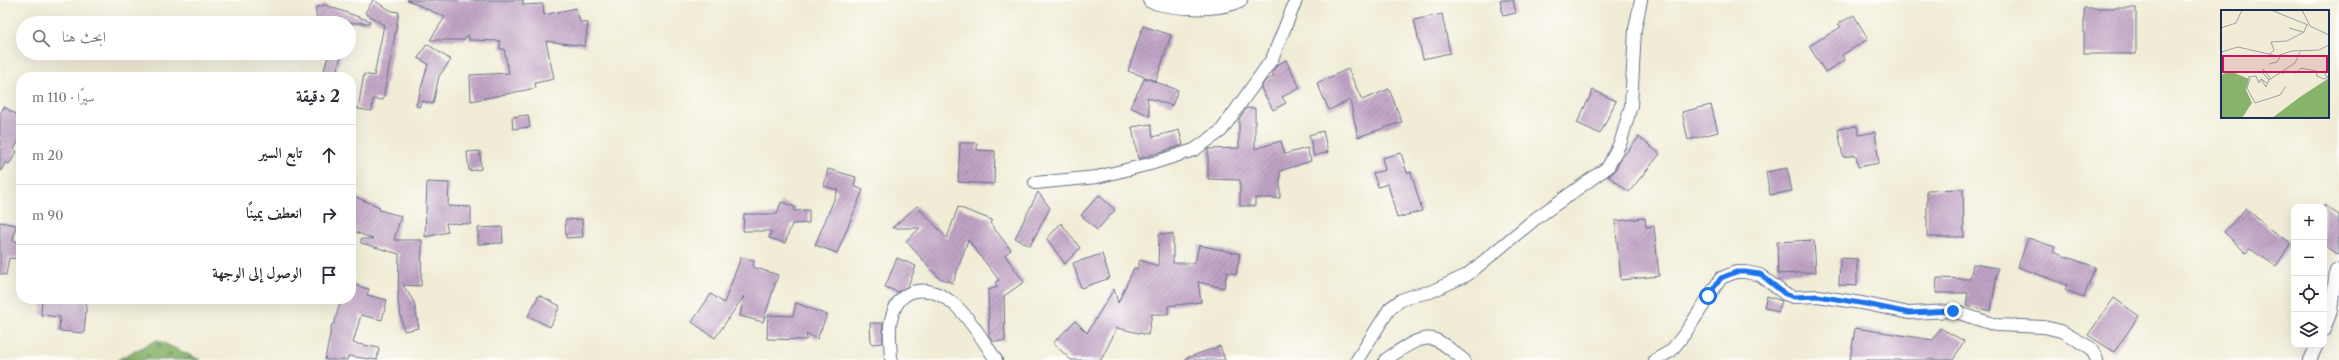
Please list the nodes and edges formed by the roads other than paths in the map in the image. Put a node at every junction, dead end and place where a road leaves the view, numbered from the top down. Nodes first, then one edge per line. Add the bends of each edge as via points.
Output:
1 (1151, 0) edge
2 (1239, 0) edge
3 (1296, 0) edge
4 (1641, 0) edge
5 (1035, 183) dead end
6 (2336, 270) dead end
7 (2327, 322) edge
8 (2316, 348) edge
9 (892, 360) edge
10 (996, 360) edge
11 (1357, 360) edge
12 (1385, 360) edge
13 (1464, 360) edge
14 (1655, 360) edge
15 (2097, 360) edge
16 (2310, 360) edge

1 - 2 street via 1182,6 1231,3
3 - 5 street via 1272,59 1222,131 1194,150 1150,164 1097,177
4 - 11 street via 1635,29 1631,106 1621,140 1608,167 1535,219 1467,274 1430,292 1401,300 1390,308
6 - 7 street via 2331,312
8 - 16 street
9 - 10 street via 890,320 901,299 909,291 919,289 940,296 956,306
12 - 13 street via 1408,345 1430,338
14 - 15 street via 1671,351 1721,278 1736,272 1760,274 1785,294 1794,297 1818,296 1909,313 1953,311 1996,325 2044,327 2061,331 2091,348

